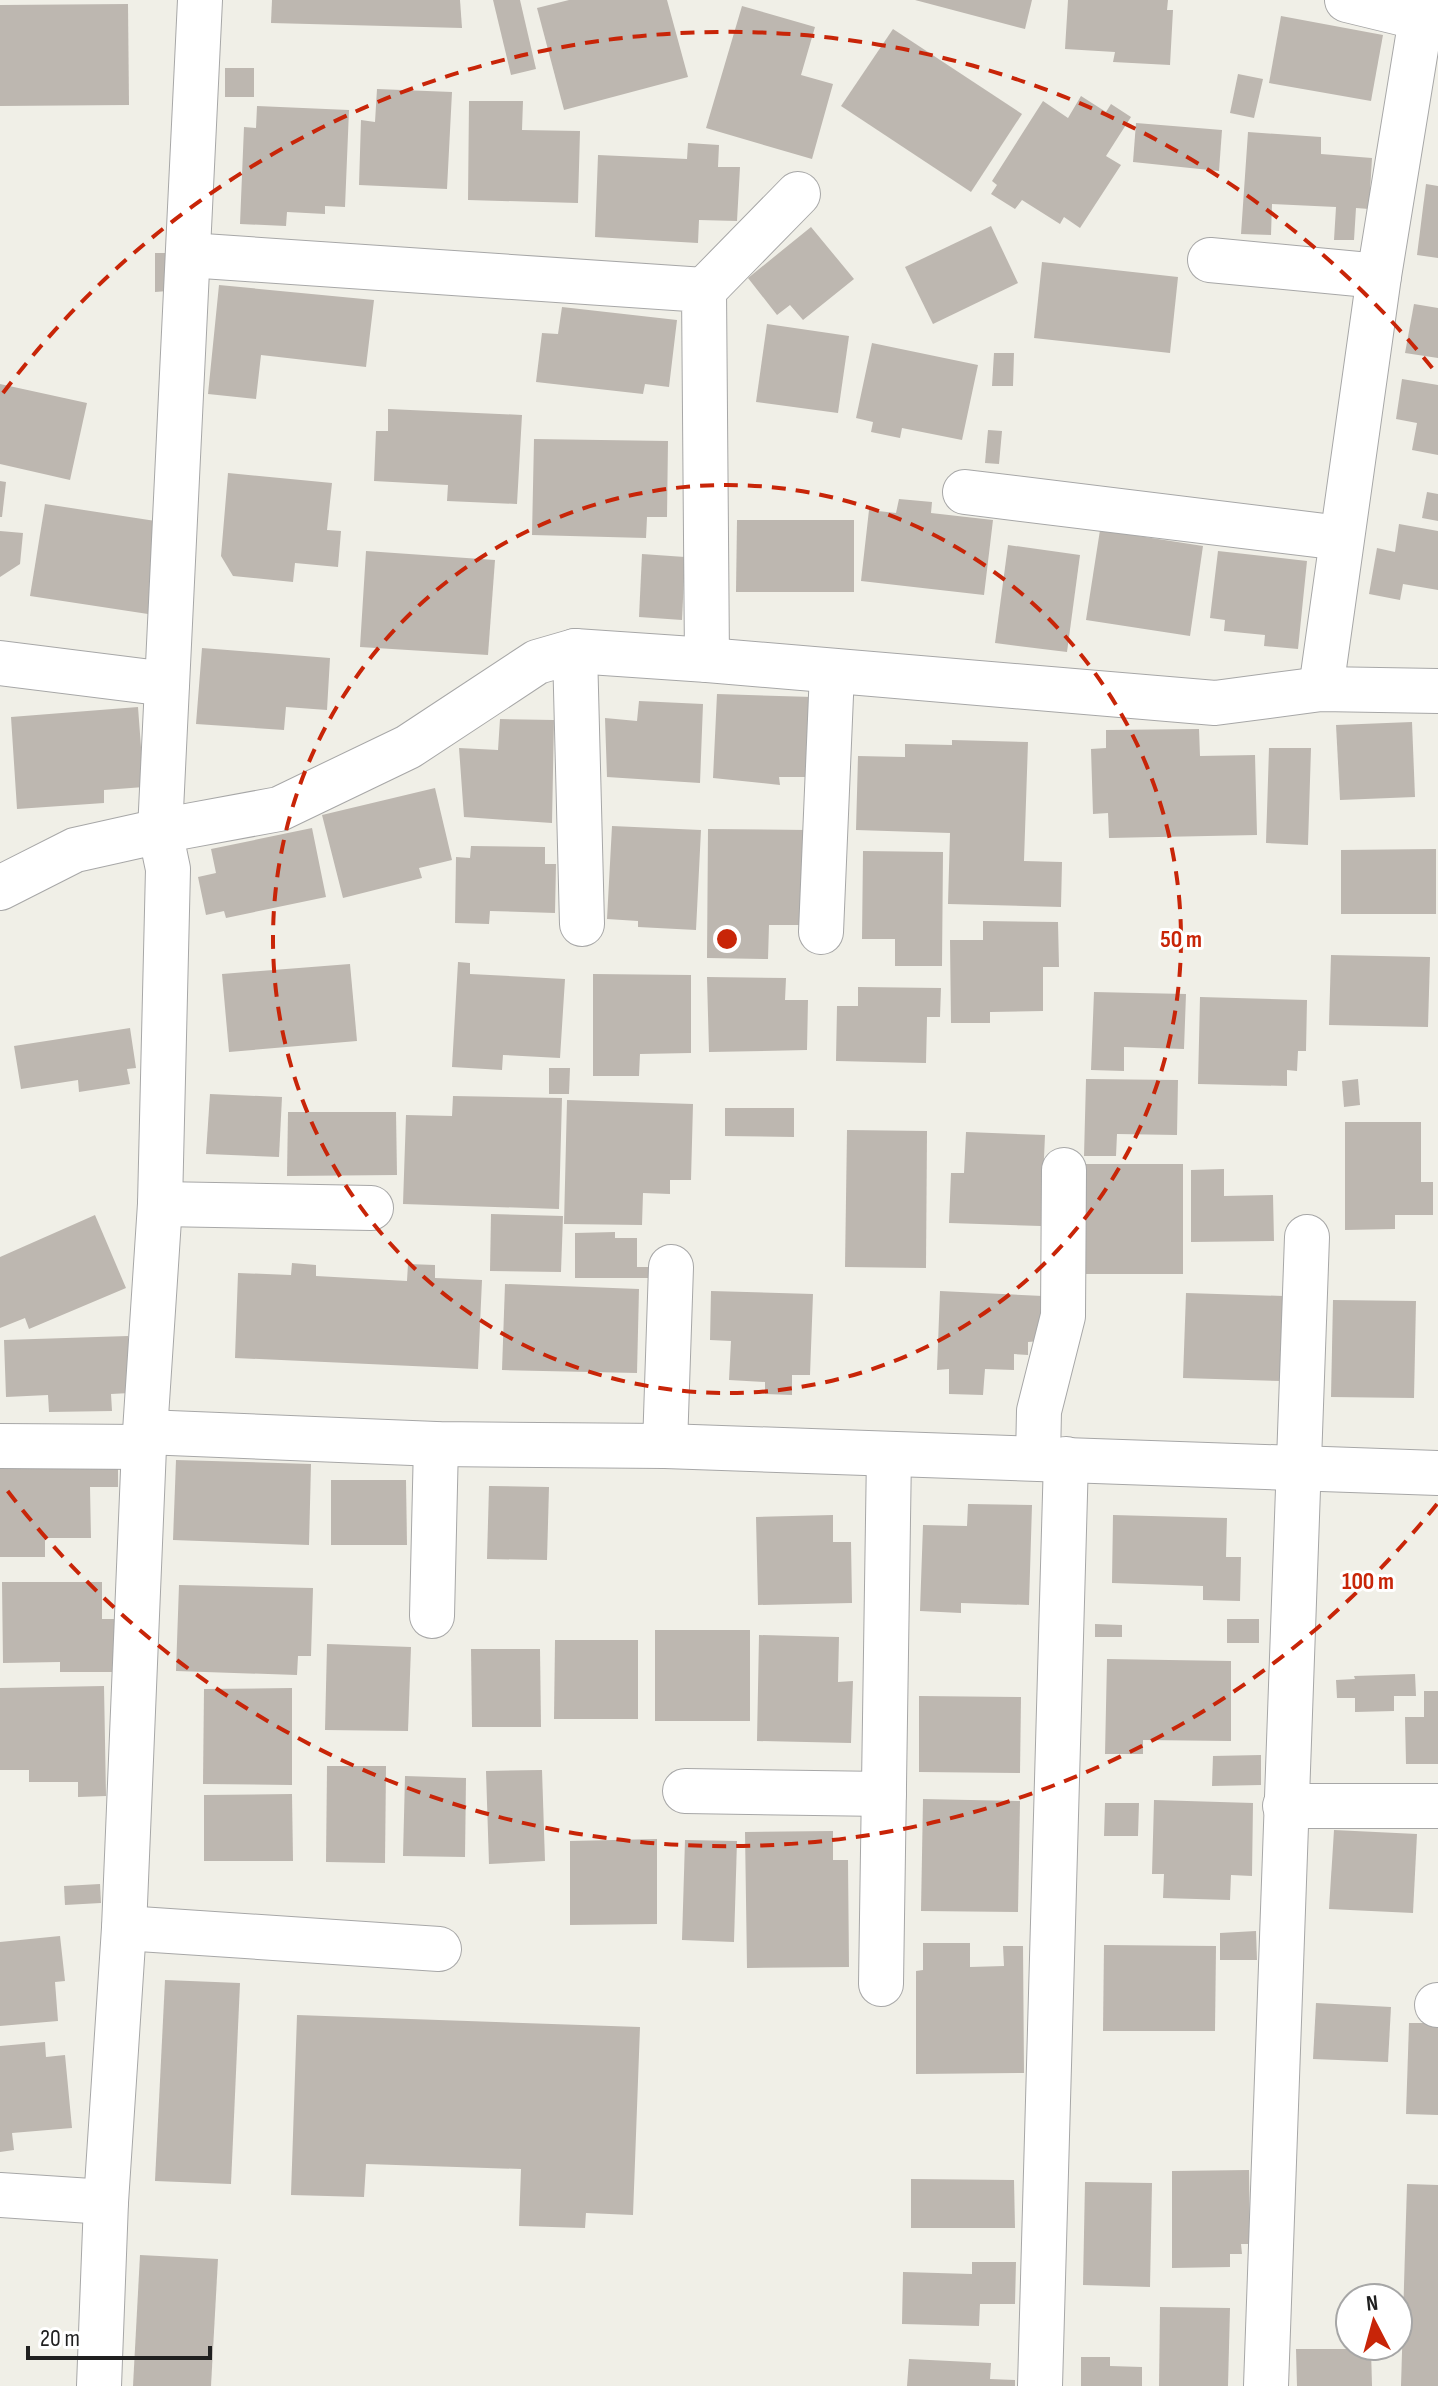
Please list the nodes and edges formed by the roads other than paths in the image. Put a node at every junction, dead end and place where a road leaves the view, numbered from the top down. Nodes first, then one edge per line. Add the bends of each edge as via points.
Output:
1 (200, 0) edge
2 (1347, 0) edge
3 (1422, 9) edge
4 (798, 194) dead end
5 (188, 255) junction
6 (1210, 260) dead end
7 (1379, 276) junction
8 (704, 290) junction
9 (965, 492) dead end
10 (1341, 538) junction
11 (575, 651) junction
12 (707, 660) junction
13 (0, 663) edge
14 (832, 672) junction
15 (167, 684) junction
16 (1321, 689) junction
17 (1438, 691) edge
18 (160, 831) junction
19 (0, 888) edge
20 (582, 924) dead end
21 (821, 932) dead end
22 (1064, 1170) dead end
23 (160, 1204) junction
24 (371, 1208) dead end
25 (1307, 1237) dead end
26 (671, 1267) dead end
27 (144, 1439) junction
28 (436, 1444) junction
29 (0, 1446) edge
30 (665, 1446) junction
31 (889, 1454) junction
32 (1052, 1459) junction
33 (1300, 1468) junction
34 (1438, 1473) edge
35 (432, 1616) dead end
36 (685, 1791) dead end
37 (884, 1794) junction
38 (1285, 1806) junction
39 (1438, 1806) edge
40 (124, 1928) junction
41 (439, 1949) dead end
42 (881, 1984) dead end
43 (0, 2195) edge
44 (106, 2202) junction
45 (99, 2386) edge
46 (1040, 2386) edge
47 (1266, 2386) edge

1 - 5 street
2 - 3 street
3 - 7 street
4 - 8 street
5 - 8 street
5 - 15 street
6 - 7 street
7 - 10 street
8 - 12 street
9 - 10 street
10 - 16 street
11 - 12 street
11 - 18 street via 537,662 408,747 279,809
11 - 20 street
12 - 14 street
13 - 15 street
14 - 16 street via 1215,703
14 - 21 street
15 - 18 street
16 - 17 street
18 - 19 street via 75,850
18 - 23 street via 168,869
22 - 32 street via 1063,1316 1039,1411
23 - 24 street
23 - 27 street
25 - 33 street
26 - 30 street
27 - 28 street
27 - 29 street
27 - 40 street
28 - 30 street
28 - 35 street
30 - 31 street
31 - 32 street
31 - 37 street
32 - 33 street
32 - 46 street
33 - 34 street
33 - 38 street
36 - 37 street
37 - 42 street
38 - 39 street
38 - 47 street
40 - 41 street
40 - 44 street
43 - 44 street
44 - 45 street

